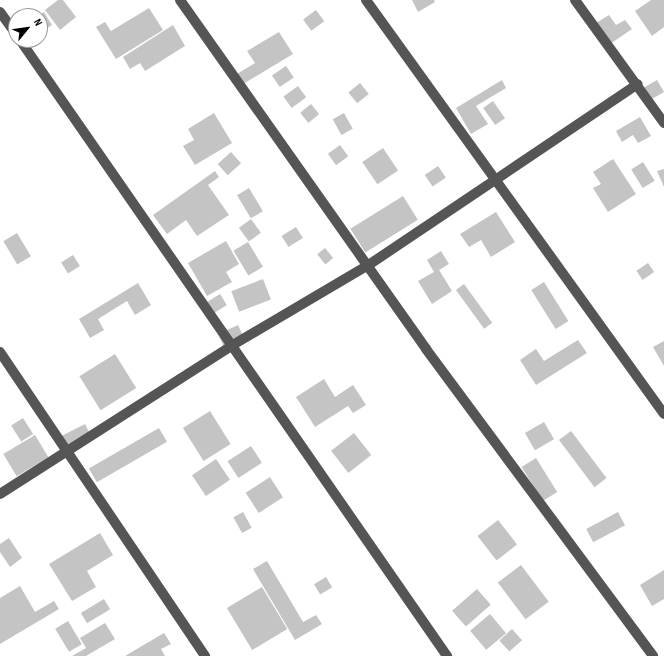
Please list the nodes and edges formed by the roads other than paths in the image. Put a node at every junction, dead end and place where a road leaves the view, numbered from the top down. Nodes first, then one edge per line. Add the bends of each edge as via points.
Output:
1 (180, 0) edge
2 (366, 0) edge
3 (575, 0) edge
4 (0, 12) edge
5 (8, 23) edge
6 (26, 48) edge
7 (638, 84) junction
8 (664, 123) edge
9 (494, 180) junction
10 (367, 266) junction
11 (231, 346) junction
12 (0, 352) edge
13 (664, 414) edge
14 (67, 452) junction
15 (0, 494) edge
16 (206, 656) edge
17 (447, 656) edge
18 (653, 656) edge

1 - 10 street
2 - 9 street
3 - 7 street
4 - 5 street
6 - 11 street
7 - 8 street
7 - 9 street
9 - 10 street
9 - 13 street
10 - 11 street
10 - 18 street
11 - 14 street
11 - 17 street
12 - 14 street
14 - 15 street
14 - 16 street

